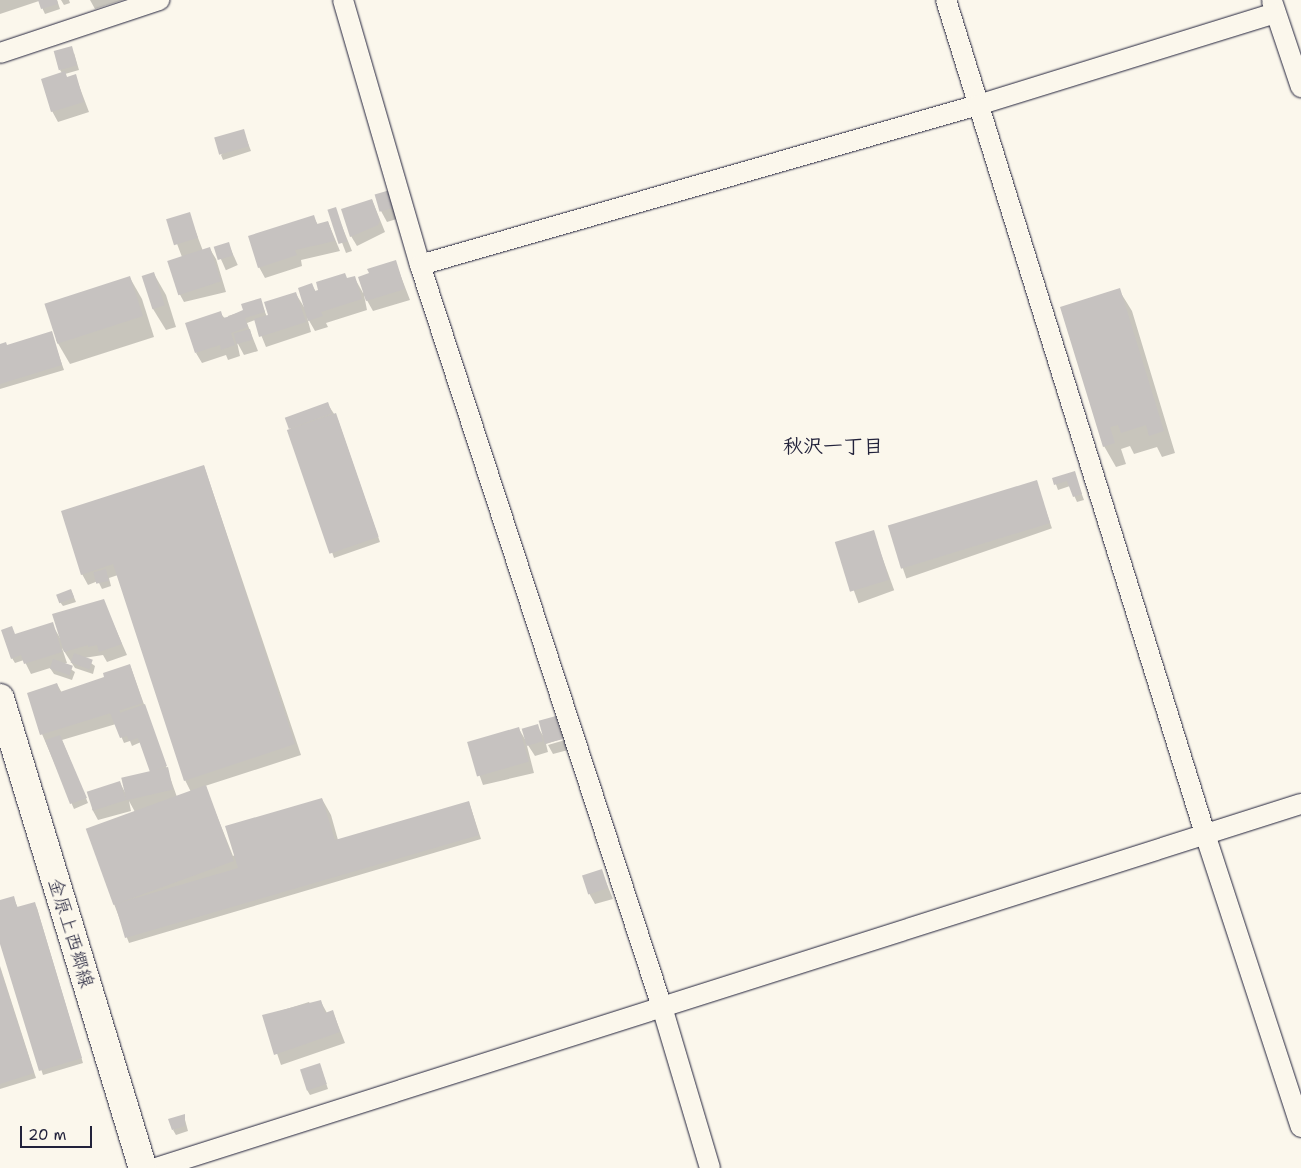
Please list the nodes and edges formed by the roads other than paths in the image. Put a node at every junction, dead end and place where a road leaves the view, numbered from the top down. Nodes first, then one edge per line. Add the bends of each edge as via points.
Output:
1 (159, 0) edge
2 (343, 0) edge
3 (946, 0) edge
4 (1273, 6) edge
5 (0, 53) edge
6 (1301, 87) edge
7 (978, 105) junction
8 (420, 265) junction
9 (0, 698) edge
10 (1301, 804) edge
11 (1206, 837) junction
12 (662, 1007) junction
13 (1301, 1127) edge
14 (143, 1168) edge
15 (156, 1168) edge
16 (710, 1168) edge

1 - 5 street
2 - 8 street
3 - 7 street
4 - 6 street
4 - 7 street
7 - 8 street
7 - 11 street
8 - 12 street
9 - 14 main road, 金原上西郷線
10 - 11 street
11 - 12 street
11 - 13 street
12 - 15 street
12 - 16 street

